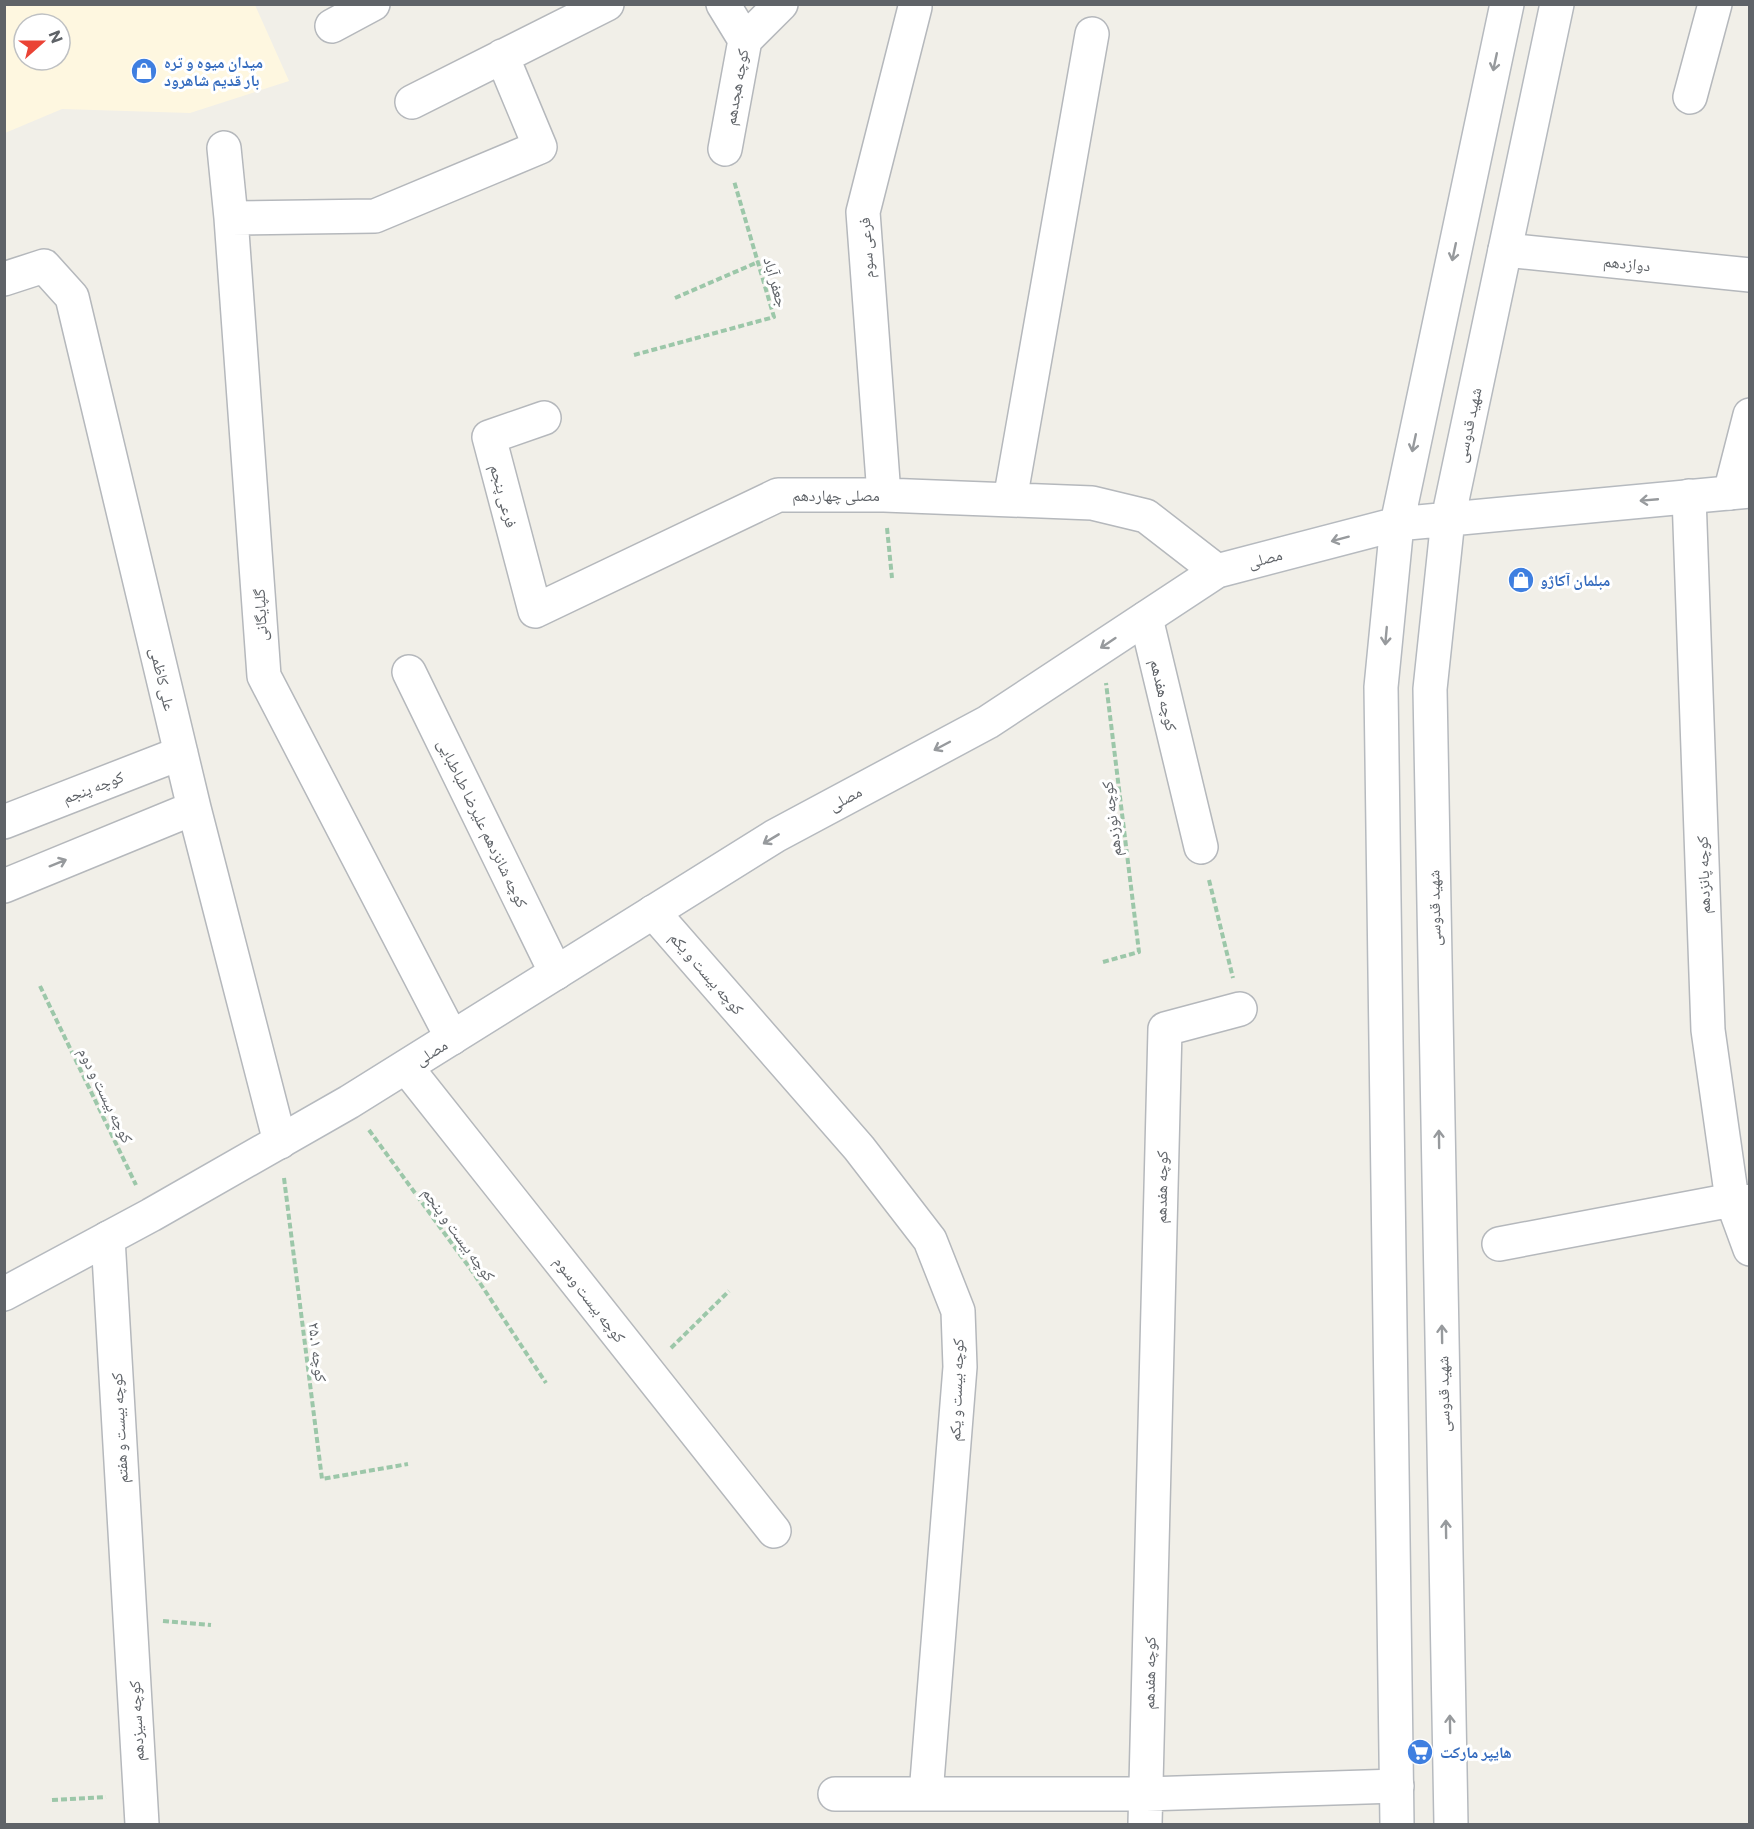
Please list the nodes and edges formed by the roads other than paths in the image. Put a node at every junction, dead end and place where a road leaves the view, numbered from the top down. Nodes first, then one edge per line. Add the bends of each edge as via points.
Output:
1 (373, 4) edge
2 (607, 4) edge
3 (723, 4) edge
4 (782, 4) edge
5 (1507, 4) edge
6 (1557, 4) edge
7 (1715, 4) edge
8 (915, 7) dead end
9 (332, 26) dead end
10 (1092, 34) dead end
11 (745, 40) junction
12 (502, 56) junction
13 (1690, 97) dead end
14 (412, 102) dead end
15 (224, 148) dead end
16 (725, 149) road end
17 (231, 218) junction
18 (1505, 250) junction
19 (1749, 275) edge
20 (4, 279) edge
21 (1749, 415) edge
22 (544, 418) dead end
23 (1740, 492) edge
24 (884, 495) junction
25 (1689, 496) junction
26 (1010, 500) junction
27 (1448, 519) junction
28 (1396, 524) junction
29 (1217, 571) junction
30 (535, 611) joint
31 (1146, 618) junction
32 (410, 672) dead end
33 (181, 753) junction
34 (194, 808) junction
35 (4, 822) edge
36 (1201, 848) road end
37 (4, 886) edge
38 (653, 912) junction
39 (556, 973) junction
40 (1240, 1009) road end
41 (452, 1038) junction
42 (406, 1067) junction
43 (1736, 1134) edge
44 (280, 1142) junction
45 (1741, 1201) edge
46 (108, 1238) junction
47 (1499, 1244) dead end
48 (1749, 1249) edge
49 (4, 1294) edge
50 (774, 1531) dead end
51 (130, 1617) joint
52 (1396, 1786) junction
53 (835, 1794) dead end
54 (926, 1794) junction
55 (1145, 1809) edge
56 (141, 1810) edge
57 (1397, 1824) edge
58 (1451, 1824) edge

1 - 9 street
2 - 12 street
3 - 11 street
4 - 11 street, کوچه هجدهم
5 -> 28 street
6 - 18 street, شهید قدوسی
7 - 13 street
8 - 24 street, فرعی سوم via 863,212
10 - 26 street
11 - 16 street, کوچه هجدهم
12 - 14 street
12 - 17 street via 540,147 375,216
15 - 17 street, گلپایگانی
17 - 41 street, گلپایگانی via 264,675
18 - 19 street, دوازدهم
18 - 27 street, شهید قدوسی
20 - 33 street, علی کاظمی via 44,266 72,297
21 - 23 street
22 - 30 street, فرعی پنجم via 489,437
23 - 25 street, مصلی
24 - 26 street, مصلی چهاردهم
24 - 30 street, مصلی چهاردهم via 778,495
25 -> 27 street, مصلی
25 - 43 street, کوچه پانزدهم via 1708,1030
26 - 29 street, مصلی چهاردهم via 1092,503 1146,516
27 - 28 street, مصلی
58 -> 27 street, شهید قدوسی via 1430,689
28 -> 29 street, مصلی
28 -> 52 street via 1381,687
29 - 31 street, مصلی
31 - 36 street, کوچه هفدهم
31 -> 38 street, مصلی via 988,722 775,836
32 - 39 street, کوچه شانزدهم علیرضا طباطبایی
33 - 34 street, علی کاظمی
33 - 35 street, کوچه پنجم
37 -> 34 street
34 - 44 street, علی کاظمی
38 - 39 street, مصلی
38 - 54 street, کوچه بیست و یکم via 860,1148 930,1240 958,1311 960,1367
39 - 41 street, مصلی
40 - 55 street, کوچه هفدهم via 1165,1029
41 - 42 street, مصلی
42 - 44 street, مصلی
42 - 50 street, کوچه بیست وسوم
43 - 45 street, کوچه پانزدهم
44 - 46 street, مصلی
45 - 47 street
45 - 48 street, کوچه پانزدهم
46 - 49 street, مصلی
46 - 51 street, کوچه بیست و هفتم
51 - 56 street, کوچه سیزدهم
52 - 55 street
52 - 57 street
53 - 54 street
54 - 55 street

